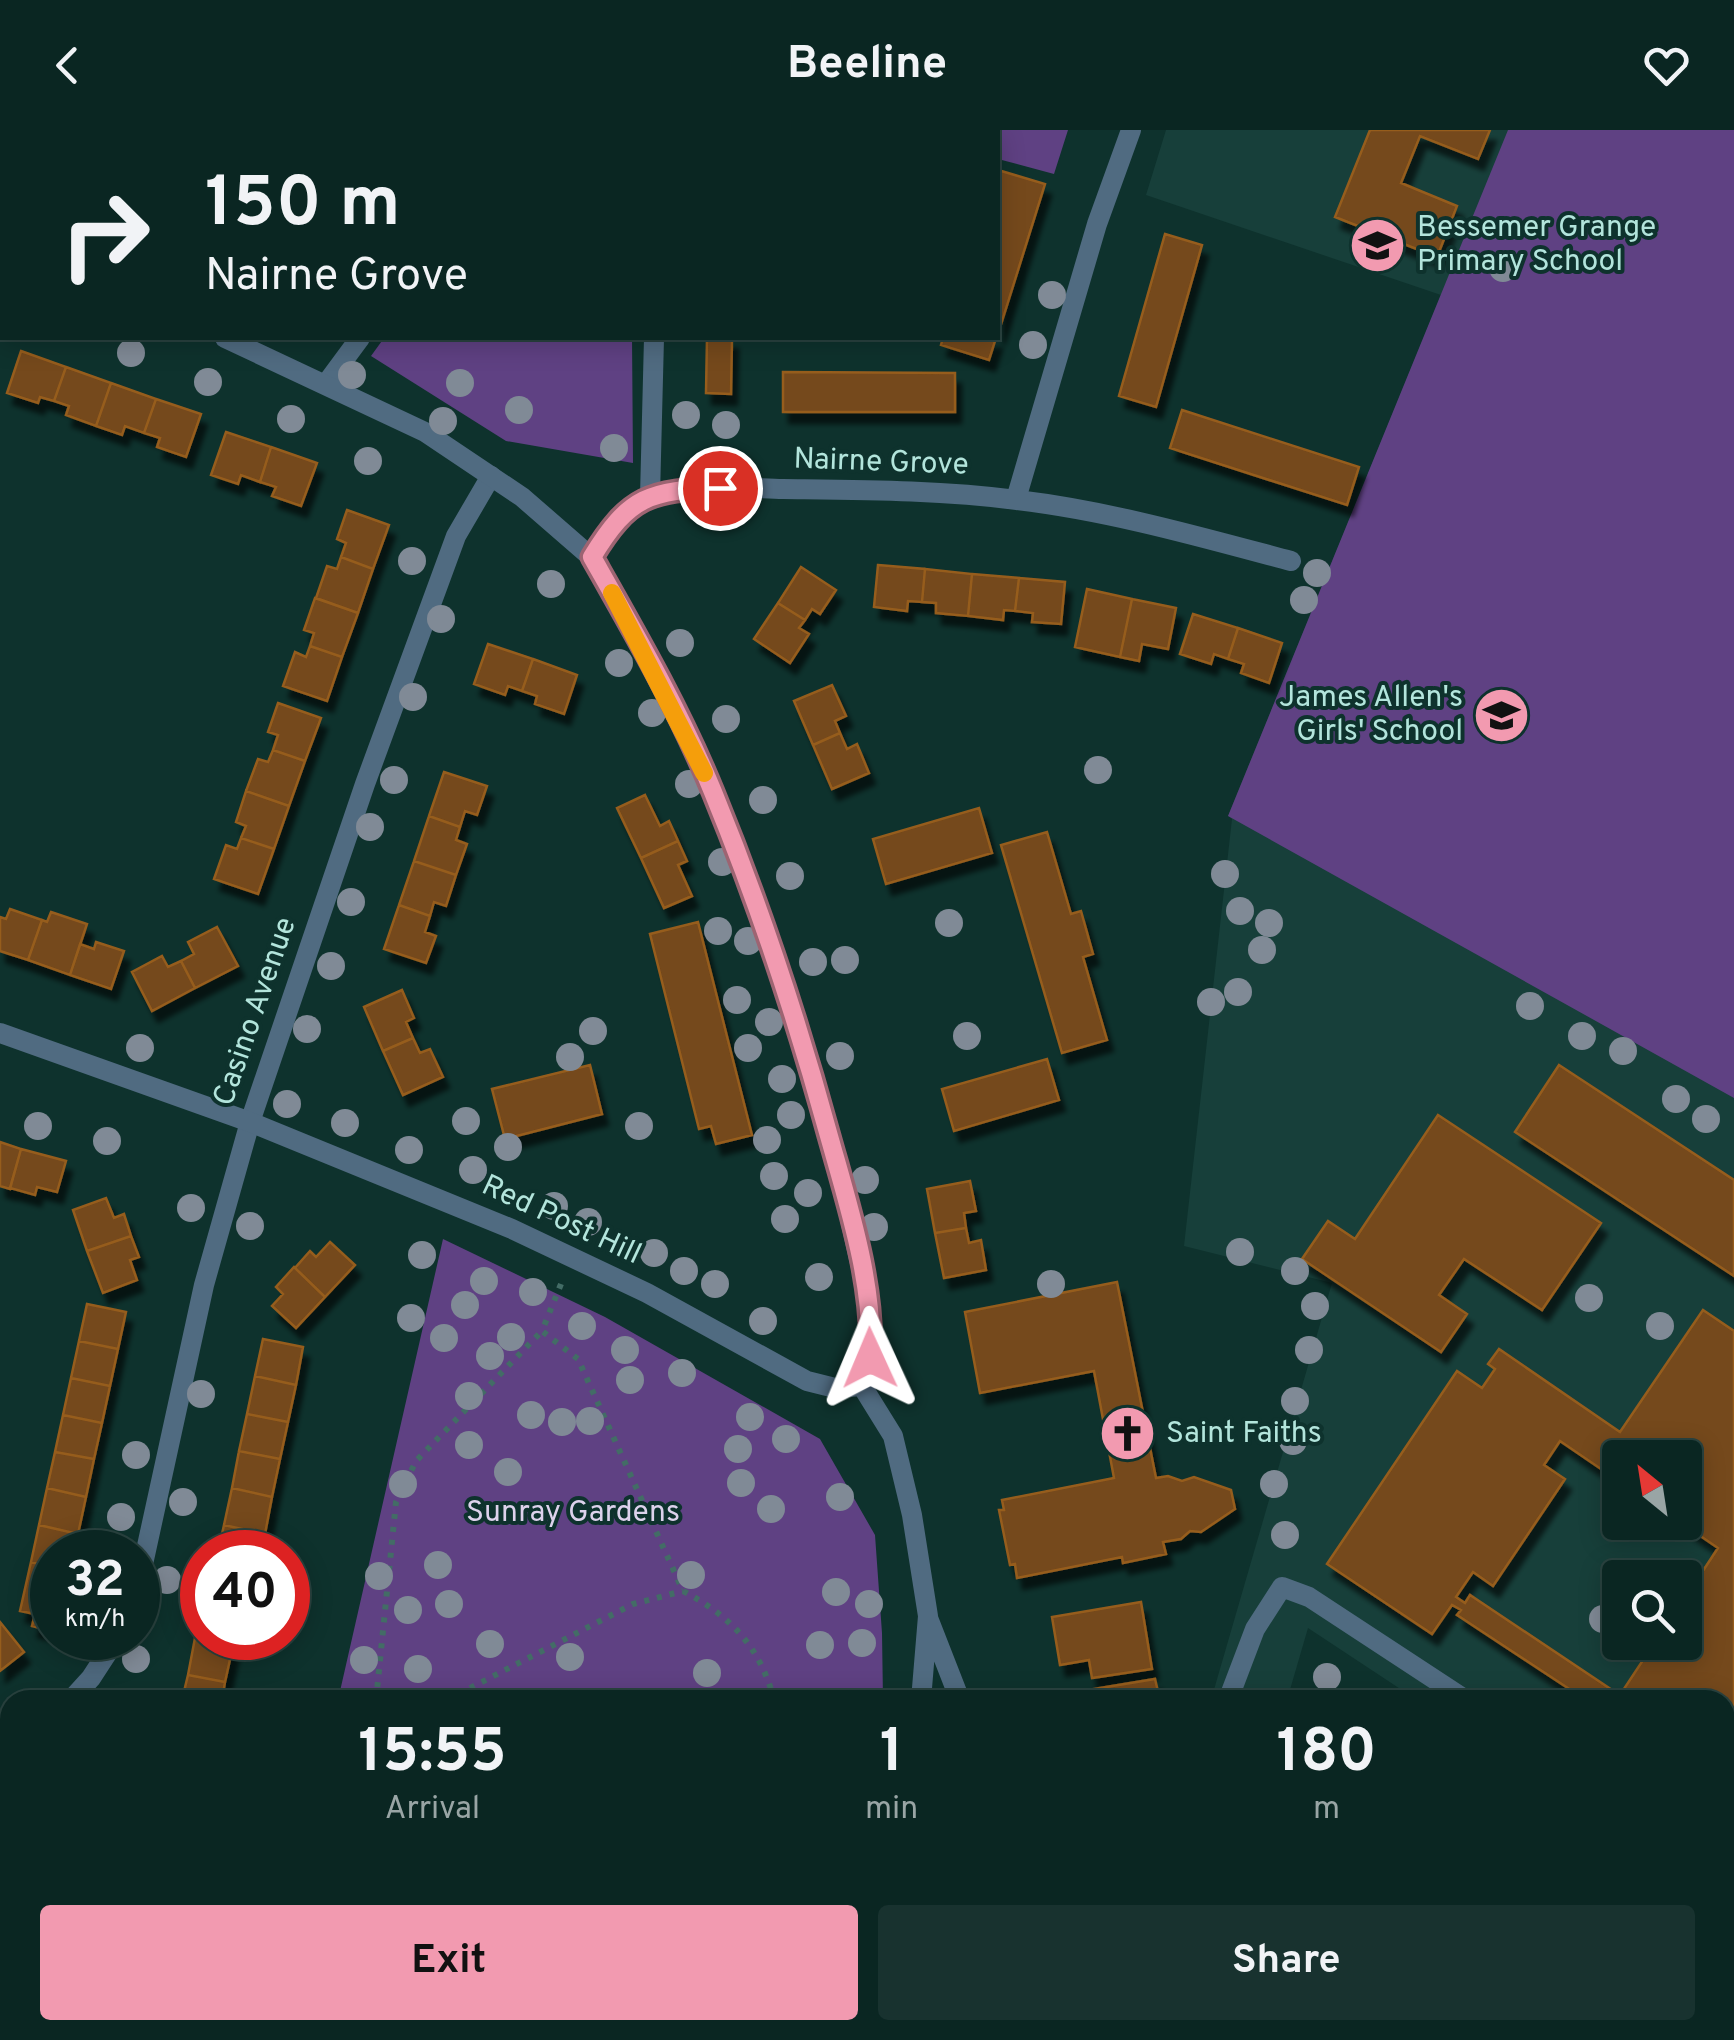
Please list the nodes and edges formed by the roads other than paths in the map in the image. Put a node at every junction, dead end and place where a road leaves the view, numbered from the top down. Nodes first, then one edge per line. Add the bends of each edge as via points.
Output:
1 (1130, 130) edge
2 (229, 340) edge
3 (359, 340) edge
4 (654, 340) edge
5 (326, 384) junction
6 (490, 476) junction
7 (650, 496) junction
8 (1016, 499) junction
9 (592, 557) junction
10 (1291, 561) dead end
11 (0, 1033) edge
12 (250, 1122) junction
13 (862, 1386) junction
14 (150, 1530) edge
15 (928, 1616) junction
16 (103, 1660) edge
17 (80, 1690) edge
18 (923, 1690) edge
19 (956, 1690) edge
20 (1232, 1690) edge
21 (1451, 1690) edge

1 - 8 street
2 - 5 street
3 - 5 street
4 - 7 street
5 - 6 street via 425,432
6 - 9 street
6 - 12 street, Casino Avenue via 456,536
7 - 8 street, Nairne Grove via 750,488
7 - 9 street via 618,518
8 - 10 street, Nairne Grove via 1130,519
9 - 13 street via 712,789 771,945 835,1155 863,1277 872,1333
11 - 12 street, Red Post Hill
12 - 13 street, Red Post Hill via 572,1256 807,1380 834,1388
12 - 14 street, Casino Avenue via 204,1284
13 - 15 street via 901,1458
15 - 18 street
15 - 19 street
16 - 17 street
20 - 21 street via 1282,1586

